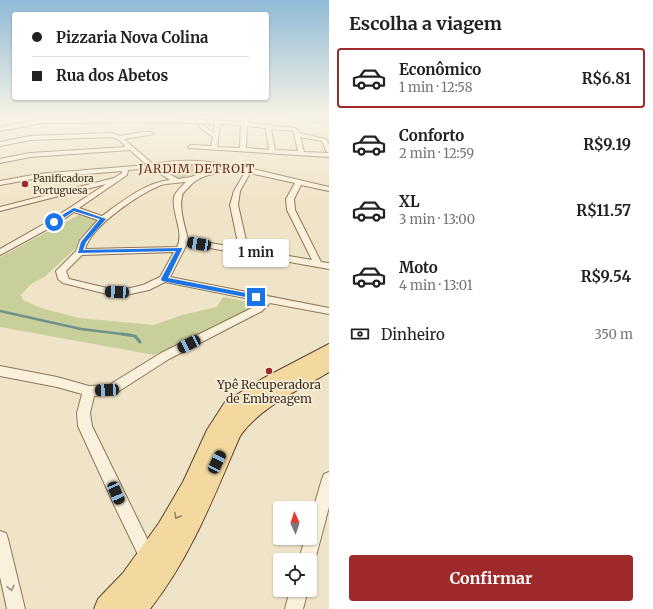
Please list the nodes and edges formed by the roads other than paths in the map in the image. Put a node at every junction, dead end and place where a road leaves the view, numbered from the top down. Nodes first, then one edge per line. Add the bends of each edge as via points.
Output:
1 (127, 144) edge
2 (215, 144) edge
3 (243, 144) edge
4 (271, 144) edge
5 (299, 144) edge
6 (191, 147) dead end
7 (131, 148) junction
8 (214, 148) junction
9 (243, 150) junction
10 (272, 151) junction
11 (301, 153) junction
12 (329, 155) edge
13 (0, 162) edge
14 (152, 166) junction
15 (240, 169) junction
16 (124, 170) junction
17 (249, 170) junction
18 (117, 179) junction
19 (192, 179) junction
20 (175, 180) junction
21 (299, 182) junction
22 (0, 183) edge
23 (329, 189) edge
24 (74, 209) junction
25 (0, 210) edge
26 (104, 219) junction
27 (182, 245) junction
28 (0, 252) edge
29 (80, 252) junction
30 (244, 252) junction
31 (318, 264) junction
32 (329, 266) edge
33 (164, 279) junction
34 (268, 299) junction
35 (329, 311) edge
36 (329, 350) edge
37 (329, 364) edge
38 (0, 371) edge
39 (89, 391) junction
40 (226, 427) junction
41 (329, 479) edge
42 (0, 539) edge
43 (310, 553) edge
44 (154, 566) junction
45 (297, 597) edge
46 (16, 609) edge
47 (108, 609) edge
48 (133, 609) edge
49 (294, 609) edge

1 - 7 street
2 - 8 street
3 - 9 street
4 - 10 street
5 - 11 street
6 - 8 street
7 - 13 street via 30,155
7 - 14 street
8 - 9 street
9 - 10 street
10 - 11 street
11 - 12 street
14 - 15 street via 205,162
14 - 16 street
14 - 20 street
15 - 17 street
15 - 19 street via 206,173
16 - 18 street
16 - 22 street via 33,177
17 - 21 street
17 - 30 street via 237,191 234,205
18 - 24 street
18 - 25 street
19 - 20 street
19 - 27 street via 181,190 177,200
20 - 26 street via 145,190
21 - 23 street
21 - 31 street via 290,199 291,210
24 - 26 street
24 - 28 street
26 - 29 street via 83,242
27 - 29 street
27 - 30 street
27 - 33 street
29 - 33 street via 61,271 66,281 117,292 146,288
30 - 31 street
31 - 32 street
33 - 34 street
34 - 35 street
34 - 39 street via 258,309 165,356 112,389
36 - 40 main road via 241,401 232,408
37 - 40 main road via 252,408
38 - 39 street
39 - 44 street via 83,409 85,426 122,506
40 - 44 main road via 190,523 172,556
41 - 43 street
42 -> 46 street
44 - 47 main road via 132,582
44 - 48 main road via 150,588
45 - 49 street

